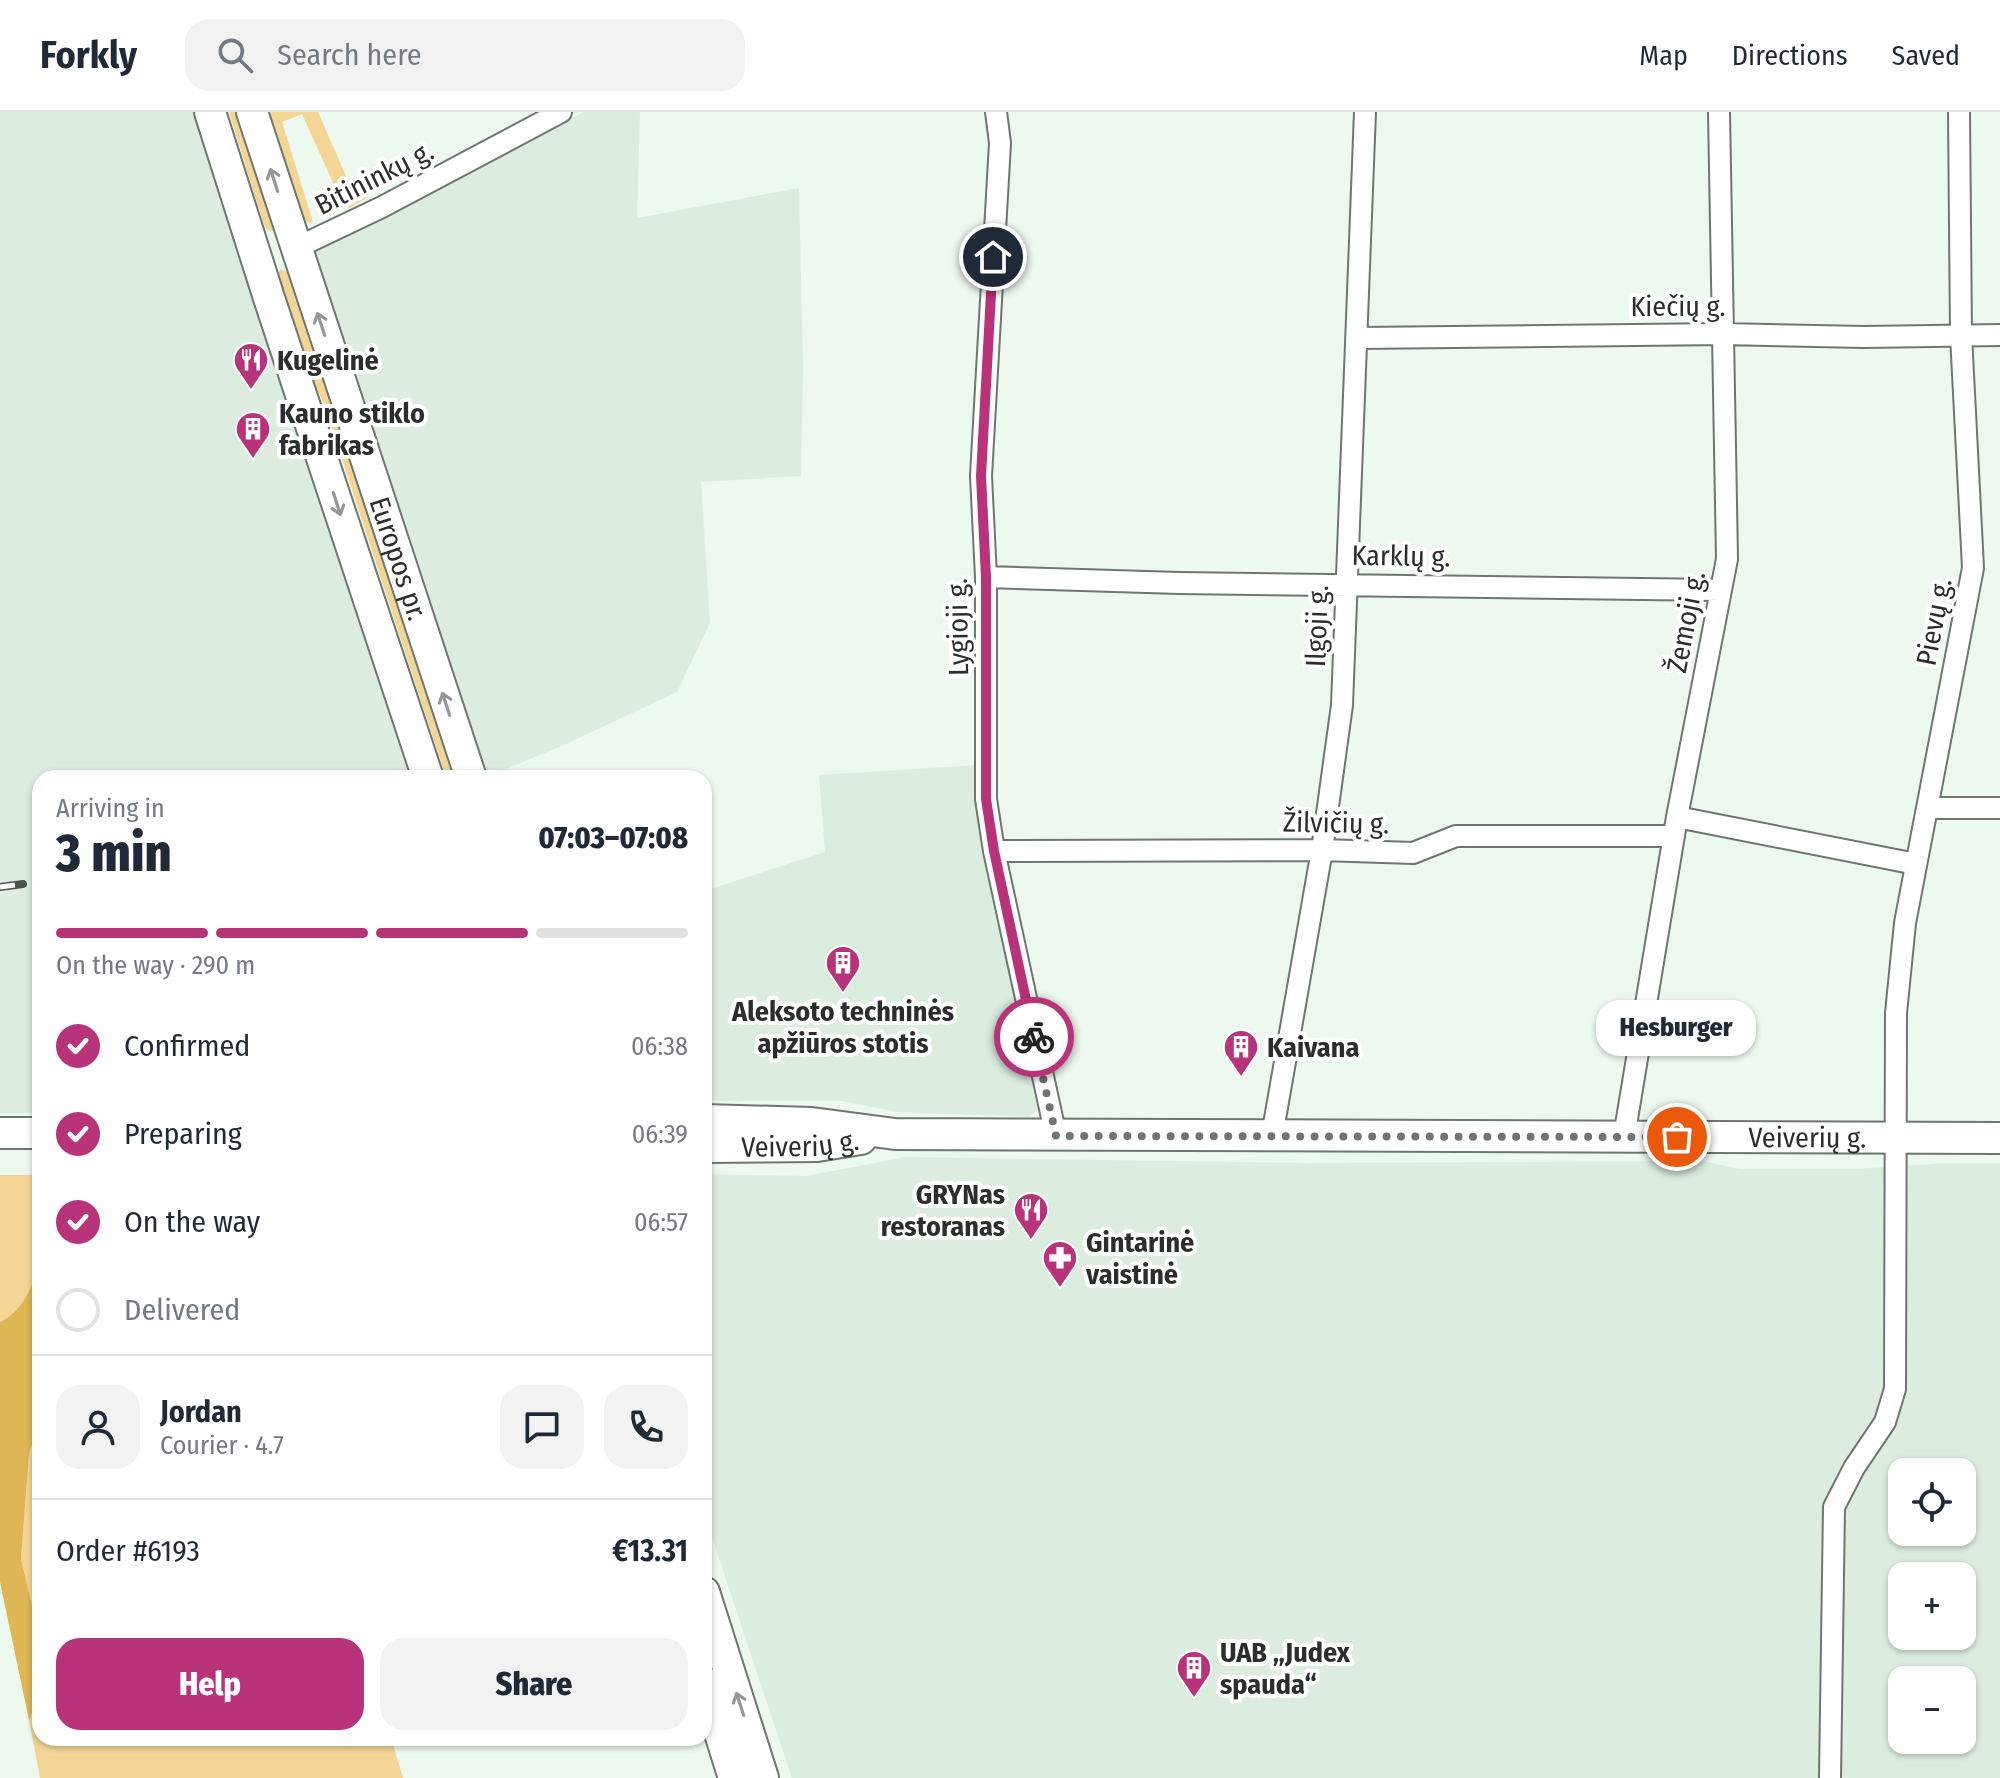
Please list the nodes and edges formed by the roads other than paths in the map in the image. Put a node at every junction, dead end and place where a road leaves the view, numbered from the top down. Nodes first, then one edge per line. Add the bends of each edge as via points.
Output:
1 (210, 112) edge
2 (252, 112) edge
3 (561, 112) edge
4 (996, 112) edge
5 (1365, 112) edge
6 (1719, 112) edge
7 (1959, 112) edge
8 (247, 229) junction
9 (296, 248) junction
10 (1723, 334) junction
11 (1961, 335) junction
12 (2000, 335) edge
13 (1357, 338) junction
14 (986, 577) junction
15 (1347, 583) junction
16 (1720, 590) junction
17 (425, 770) edge
18 (468, 770) edge
19 (1927, 808) junction
20 (2000, 808) edge
21 (1675, 826) junction
22 (1322, 850) junction
23 (994, 851) junction
24 (1916, 864) junction
25 (712, 1120) edge
26 (0, 1133) edge
27 (32, 1133) edge
28 (895, 1134) junction
29 (1056, 1136) junction
30 (1272, 1136) junction
31 (1624, 1137) junction
32 (1894, 1138) junction
33 (2000, 1138) edge
34 (712, 1147) edge
35 (712, 1617) edge
36 (712, 1708) edge
37 (734, 1778) edge
38 (763, 1778) edge
39 (1830, 1778) edge

1 - 8 main road, Europos pr.
9 -> 2 main road, Europos pr.
3 - 9 street, Bitininkų g.
4 - 14 street, Lygioji g. via 1000,143 981,476
5 - 13 street, Ilgoji g.
6 - 10 street, Žemoji g.
7 - 11 street, Pievų g.
8 - 9 main road via 276,252
8 -> 17 main road, Europos pr.
18 -> 9 main road, Europos pr.
10 - 11 street, Kiečių g.
10 - 13 street, Kiečių g.
10 - 16 street, Žemoji g. via 1728,531
11 - 12 street, Kiečių g.
11 - 19 street, Pievų g. via 1973,568
13 - 15 street, Ilgoji g.
14 - 15 street, Karklų g.
14 - 23 street, Lygioji g. via 986,799
15 - 16 street, Karklų g.
15 - 22 street, Ilgoji g. via 1339,736
16 - 21 street, Žemoji g.
19 - 20 street
19 - 24 street, Pievų g.
21 - 22 street, Žilvičių g. via 1456,836 1413,853
21 - 24 street, Žilvičių g.
21 - 31 street, Žemoji g.
22 - 23 street, Žilvičių g.
22 - 30 street, Ilgoji g.
23 - 29 street, Lygioji g.
24 - 32 street, Pievų g. via 1899,968
25 - 28 main road, Veiverių g. via 812,1123
26 - 27 main road
28 - 29 main road, Veiverių g.
28 - 34 main road, Veiverių g. via 817,1146
29 - 30 main road, Veiverių g.
30 - 31 main road, Veiverių g.
31 - 32 main road, Veiverių g.
32 - 33 main road, Veiverių g.
32 - 39 street, Pievų g. via 1895,1389 1885,1422 1834,1507
38 -> 35 main road
36 - 37 main road

